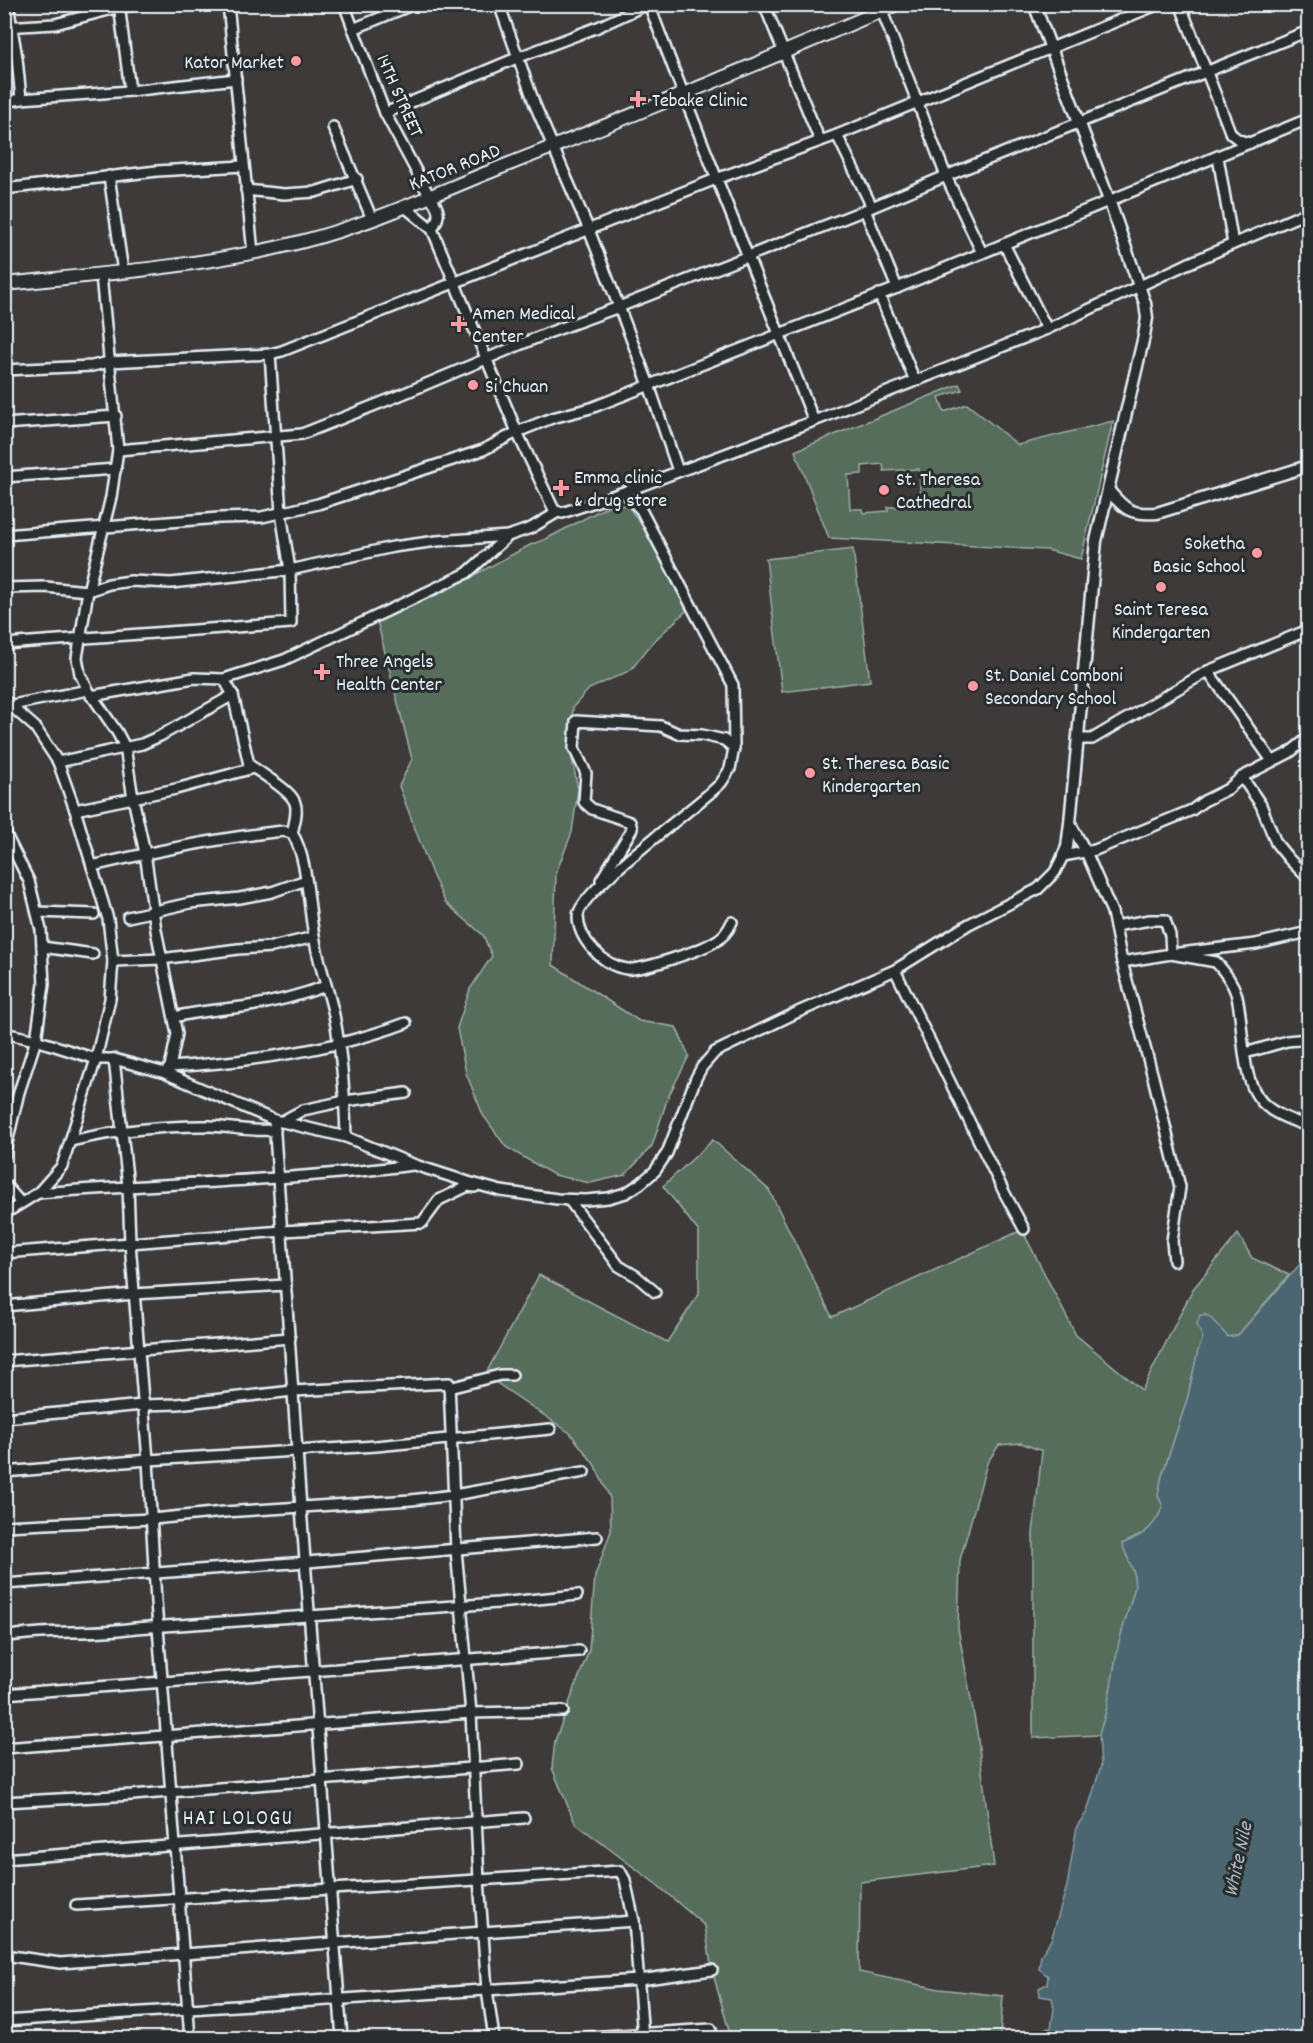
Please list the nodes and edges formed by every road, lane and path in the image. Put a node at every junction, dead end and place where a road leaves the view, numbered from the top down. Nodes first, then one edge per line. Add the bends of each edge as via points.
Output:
1 (8, 4) edge
2 (144, 4) edge
3 (228, 4) edge
4 (344, 4) edge
5 (414, 4) edge
6 (499, 4) edge
7 (649, 4) edge
8 (764, 4) edge
9 (897, 4) edge
10 (1034, 4) edge
11 (1159, 4) edge
12 (1179, 4) edge
13 (120, 5) edge
14 (882, 11) junction
15 (8, 27) edge
16 (353, 29) junction
17 (1308, 31) edge
18 (1051, 48) junction
19 (785, 53) junction
20 (519, 57) junction
21 (1208, 72) junction
22 (236, 79) junction
23 (130, 90) junction
24 (682, 93) junction
25 (21, 99) junction
26 (4, 102) edge
27 (918, 102) junction
28 (386, 113) junction
29 (1308, 120) edge
30 (1079, 122) junction
31 (333, 127) dead end
32 (1231, 134) junction
33 (837, 135) junction
34 (820, 141) junction
35 (1250, 143) junction
36 (552, 147) junction
37 (1221, 155) junction
38 (243, 166) junction
39 (109, 176) junction
40 (946, 176) junction
41 (357, 179) junction
42 (716, 179) junction
43 (4, 189) edge
44 (246, 190) junction
45 (430, 197) junction
46 (1109, 200) junction
47 (405, 207) junction
48 (868, 209) junction
49 (1308, 212) edge
50 (372, 219) junction
51 (432, 229) junction
52 (589, 231) junction
53 (1004, 244) junction
54 (1233, 244) junction
55 (254, 253) junction
56 (982, 253) junction
57 (747, 257) junction
58 (123, 272) junction
59 (100, 275) junction
60 (456, 283) junction
61 (4, 284) edge
62 (1139, 286) junction
63 (897, 288) junction
64 (879, 294) junction
65 (619, 307) junction
66 (1047, 329) junction
67 (779, 333) junction
68 (270, 354) junction
69 (486, 358) junction
70 (109, 362) junction
71 (4, 370) edge
72 (915, 381) junction
73 (649, 385) junction
74 (116, 416) junction
75 (814, 421) junction
76 (4, 424) edge
77 (517, 432) junction
78 (275, 436) junction
79 (118, 450) junction
80 (1308, 466) edge
81 (116, 469) junction
82 (678, 471) junction
83 (4, 477) edge
84 (1109, 491) junction
85 (624, 492) junction
86 (558, 512) junction
87 (281, 513) junction
88 (103, 527) junction
89 (4, 535) edge
90 (508, 536) junction
91 (290, 570) junction
92 (4, 588) edge
93 (88, 591) junction
94 (1308, 630) edge
95 (81, 639) junction
96 (4, 644) edge
97 (1208, 671) junction
98 (224, 679) junction
99 (89, 693) junction
100 (233, 695) junction
101 (8, 702) edge
102 (1308, 738) edge
103 (1077, 739) junction
104 (125, 747) junction
105 (734, 748) junction
106 (1272, 761) junction
107 (58, 762) junction
108 (249, 765) junction
109 (1242, 777) junction
110 (133, 798) junction
111 (75, 810) junction
112 (1070, 823) junction
113 (4, 831) edge
114 (292, 833) junction
115 (1086, 852) junction
116 (145, 853) junction
117 (1063, 856) junction
118 (92, 866) junction
119 (1308, 878) edge
120 (306, 880) junction
121 (591, 895) junction
122 (153, 911) junction
123 (37, 912) junction
124 (94, 914) dead end
125 (128, 917) dead end
126 (732, 922) dead end
127 (1115, 926) junction
128 (1308, 932) edge
129 (314, 937) junction
130 (42, 947) junction
131 (93, 954) dead end
132 (1171, 954) junction
133 (161, 958) junction
134 (113, 961) junction
135 (1122, 962) junction
136 (895, 970) junction
137 (326, 986) junction
138 (174, 1017) junction
139 (406, 1023) dead end
140 (4, 1032) edge
141 (1308, 1039) edge
142 (36, 1040) junction
143 (339, 1043) junction
144 (1245, 1053) junction
145 (96, 1059) junction
146 (114, 1059) junction
147 (167, 1070) junction
148 (406, 1093) dead end
149 (345, 1101) junction
150 (277, 1124) junction
151 (1308, 1126) edge
152 (123, 1133) junction
153 (346, 1137) junction
154 (71, 1141) junction
155 (4, 1156) edge
156 (415, 1165) junction
157 (278, 1178) junction
158 (4, 1184) edge
159 (129, 1186) junction
160 (38, 1193) junction
161 (568, 1200) junction
162 (21, 1203) junction
163 (4, 1214) edge
164 (1024, 1229) dead end
165 (283, 1231) junction
166 (130, 1243) junction
167 (4, 1253) edge
168 (1174, 1261) dead end
169 (286, 1285) junction
170 (655, 1292) dead end
171 (134, 1294) junction
172 (4, 1306) edge
173 (290, 1338) junction
174 (139, 1351) junction
175 (4, 1361) edge
176 (512, 1375) dead end
177 (449, 1388) junction
178 (293, 1391) junction
179 (143, 1404) junction
180 (4, 1418) edge
181 (550, 1429) dead end
182 (450, 1439) junction
183 (298, 1450) junction
184 (148, 1460) junction
185 (4, 1472) edge
186 (584, 1472) dead end
187 (454, 1496) junction
188 (301, 1508) junction
189 (152, 1519) junction
190 (4, 1526) edge
191 (597, 1536) dead end
192 (456, 1550) junction
193 (306, 1562) junction
194 (155, 1573) junction
195 (4, 1584) edge
196 (577, 1595) dead end
197 (460, 1606) junction
198 (310, 1615) junction
199 (159, 1627) junction
200 (4, 1637) edge
201 (579, 1651) dead end
202 (465, 1659) junction
203 (315, 1671) junction
204 (162, 1682) junction
205 (4, 1694) edge
206 (563, 1711) dead end
207 (471, 1713) junction
208 (318, 1725) junction
209 (166, 1736) junction
210 (4, 1748) edge
211 (519, 1764) dead end
212 (472, 1769) junction
213 (323, 1780) junction
214 (171, 1791) junction
215 (4, 1802) edge
216 (524, 1818) dead end
217 (475, 1822) junction
218 (327, 1833) junction
219 (175, 1845) junction
220 (4, 1859) edge
221 (479, 1880) junction
222 (331, 1889) junction
223 (179, 1899) junction
224 (76, 1905) dead end
225 (634, 1921) junction
226 (483, 1932) junction
227 (334, 1943) junction
228 (183, 1954) junction
229 (4, 1955) edge
230 (712, 1970) dead end
231 (639, 1980) junction
232 (487, 1990) junction
233 (339, 2000) junction
234 (188, 2010) junction
235 (4, 2021) edge
236 (711, 2030) dead end
237 (643, 2036) edge
238 (190, 2038) edge
239 (342, 2038) edge
240 (494, 2038) edge
241 (574, 2038) edge

1 - 15 street
2 - 13 street
3 - 22 street
4 - 16 street, 14TH STREET
5 - 16 street
6 - 20 street
7 - 20 street
7 - 24 street
8 - 19 street
9 - 14 main road, KATOR ROAD
10 - 18 street
11 - 18 street
12 - 21 street
13 - 15 street via 55,24
13 - 23 street
14 - 19 main road, KATOR ROAD
14 - 27 street
15 - 25 street via 17,58
16 - 28 street, 14TH STREET
17 - 21 street
18 - 27 street
18 - 30 street
19 - 24 main road, KATOR ROAD
19 - 34 street
20 - 28 street
20 - 36 street
21 - 30 street
21 - 32 street
22 - 23 street
22 - 38 street
23 - 25 street
24 - 36 main road, KATOR ROAD
24 - 42 street
25 - 26 street
27 - 33 street
27 - 40 street
28 - 45 street, 14TH STREET
29 - 35 street
30 - 40 street
30 - 46 street
31 - 41 street
32 - 35 street
32 - 37 street
33 - 34 street
33 - 48 street
34 - 42 street
35 - 37 street
36 - 45 main road, KATOR ROAD
36 - 52 street
37 - 46 street
37 - 54 street
38 - 39 street
38 - 44 street
39 - 43 street
39 - 58 street
40 - 48 street
40 - 56 street
41 - 44 street via 315,192
41 - 50 street
42 - 52 street
42 - 57 street
44 - 55 street
45 - 47 main road, KATOR ROAD
45 - 51 street, 14TH STREET via 439,213
46 - 53 street
46 - 62 street
47 - 50 main road, KATOR ROAD
47 - 51 street
48 - 57 street
48 - 63 street
49 - 54 street
50 - 55 main road, KATOR ROAD
51 - 60 street
52 - 60 street
52 - 65 street
53 - 56 street
53 - 66 street
54 - 62 street
55 - 58 main road, KATOR ROAD
56 - 63 street
57 - 65 street
57 - 67 street
58 - 59 main road, KATOR ROAD
59 - 61 main road, KATOR ROAD
59 - 70 street
60 - 68 street
60 - 69 street
62 - 66 street
62 - 84 street via 1147,318
63 - 64 street
64 - 67 street
64 - 72 street
65 - 69 street
65 - 73 street
66 - 72 street
67 - 73 street
67 - 75 street
68 - 70 street
68 - 78 street
69 - 77 street
69 - 78 street via 302,434
70 - 71 street
70 - 74 street
72 - 75 street
73 - 77 street
73 - 82 street
74 - 76 street
74 - 79 street
75 - 82 street
77 - 86 street
77 - 87 street via 483,450
78 - 79 street
78 - 87 street
79 - 81 street
80 - 84 street via 1157,513 1139,514 1123,508
81 - 83 street
81 - 88 street
82 - 85 street
84 - 103 street via 1096,542
85 - 86 street
85 - 105 street via 641,510 733,685
86 - 90 street
87 - 88 street
87 - 91 street
88 - 89 street
88 - 93 street
90 - 91 street via 393,547
90 - 98 street via 467,573 437,589 284,660
91 - 93 street via 171,583 131,581
91 - 95 street via 291,623
92 - 93 street
93 - 95 street
94 - 97 street
95 - 96 street
95 - 99 street via 77,658
97 - 103 street via 1092,739
97 - 106 street
98 - 99 street via 194,678
98 - 100 street
99 - 101 street
99 - 104 street
100 - 104 street via 160,736
100 - 108 street
101 - 107 street via 35,728
102 - 106 street
103 - 112 street
104 - 107 street
104 - 110 street
105 - 121 street via 730,769 721,783
105 - 121 street via 724,740 680,734 661,726 576,721 574,748 586,773 584,802 592,810 630,822 632,829
106 - 109 street
107 - 111 street
108 - 110 street via 250,769
108 - 114 street via 291,793 297,810
109 - 115 street via 1192,810
109 - 119 street via 1261,805 1276,843
110 - 111 street
110 - 116 street
111 - 118 street
112 - 115 street
112 - 117 street
113 - 123 street via 29,881
114 - 116 street via 244,835
114 - 120 street
115 - 117 street
115 - 127 street
116 - 118 street
116 - 122 street
117 - 136 street via 1055,872 1038,889 969,924
118 - 134 street via 108,919
120 - 122 street via 272,892
120 - 129 street
121 - 126 street via 578,911 581,931 606,962 627,969 644,968 714,943 727,933
122 - 125 street
122 - 133 street
123 - 124 street
123 - 130 street
127 - 132 street via 1165,920
127 - 135 street
128 - 132 street via 1256,944
129 - 133 street via 272,947
129 - 137 street
130 - 131 street
130 - 142 street via 44,984
132 - 135 street
132 - 144 street via 1216,962 1223,970 1235,990
133 - 134 street
133 - 138 street
134 - 145 street via 110,999
135 - 168 street via 1180,1187 1172,1241
136 - 161 street via 715,1052 696,1078 667,1154 654,1171 626,1193
136 - 164 street
137 - 138 street via 286,999
137 - 143 street
138 - 147 street via 177,1034
139 - 143 street
140 - 142 street
141 - 144 street
142 - 145 street
142 - 155 street
143 - 147 street
143 - 149 street
144 - 151 street via 1258,1097 1277,1114
145 - 146 street
145 - 154 street
146 - 147 street
146 - 152 street
147 - 150 street
148 - 149 street
149 - 150 street via 303,1110
149 - 153 street
150 - 152 street via 255,1132 192,1126
150 - 153 street
150 - 157 street
152 - 154 street
152 - 159 street
153 - 156 street
154 - 160 street via 62,1166
156 - 157 street
156 - 161 street via 501,1191
157 - 159 street
157 - 165 street
158 - 162 street
159 - 160 street
159 - 166 street
160 - 162 street
161 - 165 street via 468,1186 439,1200 422,1223
161 - 170 street via 619,1266
162 - 163 street
165 - 166 street
165 - 169 street
166 - 167 street
166 - 171 street
169 - 171 street
169 - 173 street
171 - 172 street
171 - 174 street
173 - 174 street
173 - 178 street
174 - 175 street
174 - 179 street
176 - 177 street
177 - 178 street via 449,1383
177 - 182 street
178 - 179 street
178 - 183 street
179 - 180 street
179 - 184 street
181 - 182 street
182 - 183 street
182 - 187 street
183 - 184 street
183 - 188 street
184 - 185 street
184 - 189 street
186 - 187 street
187 - 188 street
187 - 192 street
188 - 189 street
188 - 193 street
189 - 190 street
189 - 194 street
191 - 192 street
192 - 193 street
192 - 197 street
193 - 194 street
193 - 198 street
194 - 195 street
194 - 199 street
196 - 197 street
197 - 198 street
197 - 202 street
198 - 199 street
198 - 203 street
199 - 200 street
199 - 204 street
201 - 202 street
202 - 203 street
202 - 207 street
203 - 204 street
203 - 208 street
204 - 205 street
204 - 209 street
206 - 207 street
207 - 208 street
207 - 212 street
208 - 209 street
208 - 213 street
209 - 210 street
209 - 214 street
211 - 212 street
212 - 213 street
212 - 217 street
213 - 214 street
213 - 218 street
214 - 215 street
214 - 219 street
216 - 217 street
217 - 218 street
217 - 221 street
218 - 219 street
218 - 222 street
219 - 220 street
219 - 223 street
221 - 222 street
221 - 225 street via 620,1871
221 - 226 street
222 - 223 street
222 - 227 street
223 - 224 street
223 - 228 street
225 - 226 street
225 - 231 street
226 - 227 street
226 - 232 street
227 - 228 street
227 - 233 street
228 - 229 street via 60,1963
228 - 234 street
230 - 231 street
231 - 232 street
231 - 237 street
232 - 233 street
232 - 240 street
233 - 234 street
233 - 239 street
234 - 235 street
234 - 238 street
236 - 237 street
237 - 241 street

